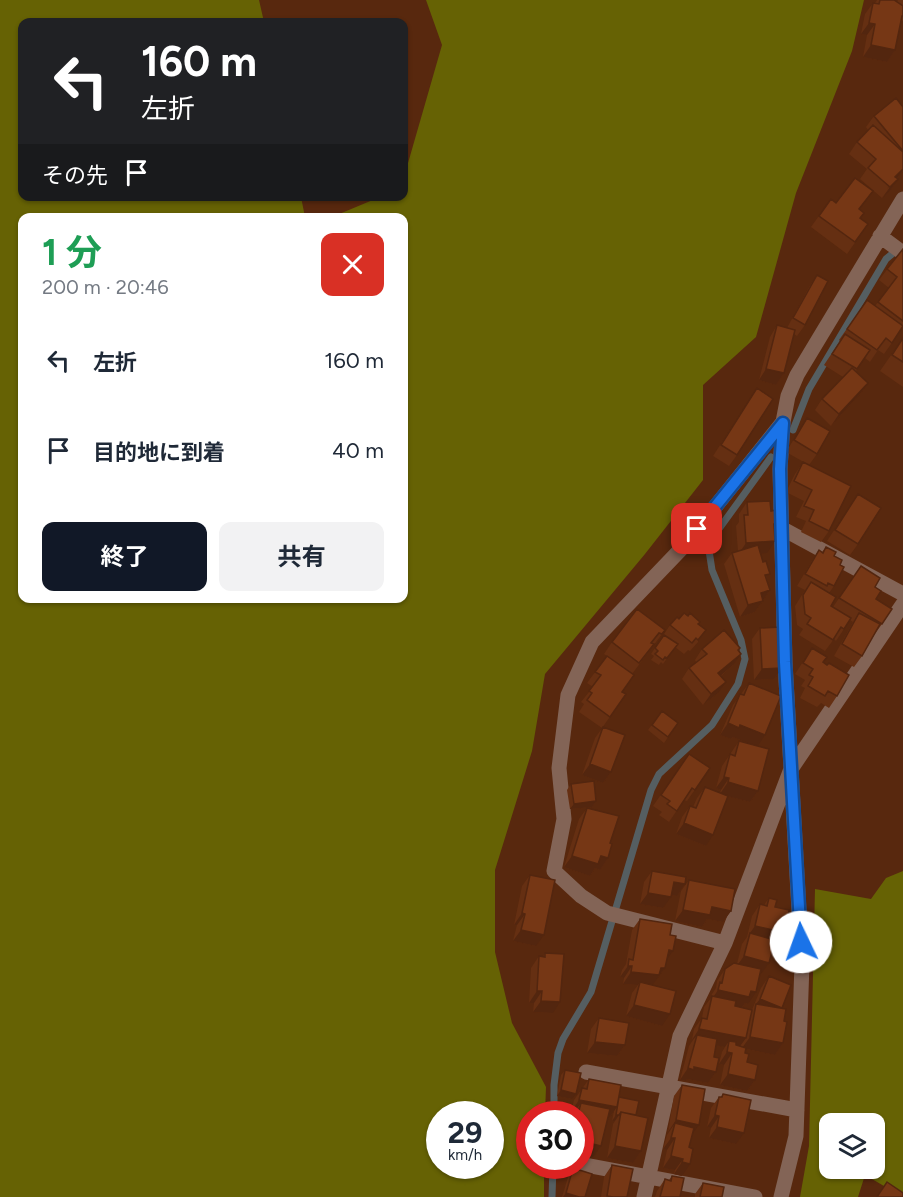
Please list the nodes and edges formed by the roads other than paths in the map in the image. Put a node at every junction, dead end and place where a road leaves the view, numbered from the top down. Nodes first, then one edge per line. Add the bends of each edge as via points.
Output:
1 (903, 199) edge
2 (893, 246) edge
3 (783, 423) junction
4 (783, 529) junction
5 (903, 594) edge
6 (903, 604) edge
7 (791, 769) junction
8 (725, 944) junction
9 (586, 1072) dead end
10 (668, 1088) junction
11 (797, 1110) junction
12 (594, 1166) edge
13 (649, 1176) junction
14 (644, 1197) edge
15 (755, 1197) edge
16 (781, 1197) edge

1 - 2 street
2 - 3 street via 797,375
3 - 4 street
3 - 8 street via 683,546 592,642 568,695 559,768 564,819 554,871 607,913
4 - 5 street
4 - 7 street
6 - 7 street
7 - 8 street
7 - 11 street via 802,964
8 - 10 street via 680,1036
9 - 10 street
10 - 11 street
10 - 13 street
11 - 16 street via 796,1136
12 - 13 street
13 - 14 street
13 - 15 street

